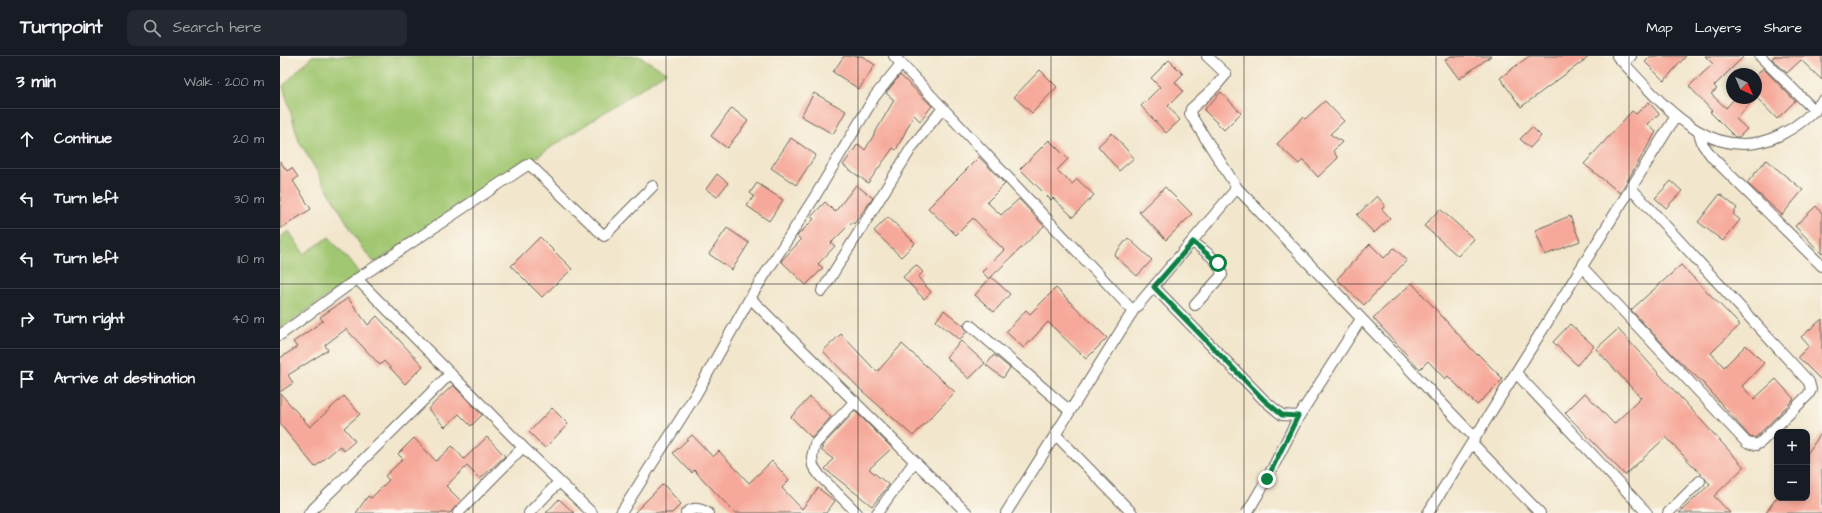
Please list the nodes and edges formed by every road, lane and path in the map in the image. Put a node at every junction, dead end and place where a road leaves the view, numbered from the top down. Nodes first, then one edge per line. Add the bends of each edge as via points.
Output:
1 (894, 56) edge
2 (1207, 56) edge
3 (1631, 56) edge
4 (1760, 56) edge
5 (1620, 60) edge
6 (901, 64) junction
7 (1822, 102) edge
8 (943, 108) junction
9 (1815, 111) junction
10 (1676, 116) junction
11 (1699, 133) junction
12 (654, 186) dead end
13 (1237, 188) junction
14 (1631, 188) junction
15 (1193, 242) junction
16 (1822, 266) edge
17 (1582, 267) junction
18 (357, 279) junction
19 (1154, 287) junction
20 (822, 291) dead end
21 (750, 298) junction
22 (1195, 305) dead end
23 (1133, 311) junction
24 (1361, 318) junction
25 (970, 325) dead end
26 (280, 335) edge
27 (1516, 373) junction
28 (450, 374) junction
29 (855, 401) junction
30 (1070, 411) junction
31 (1298, 416) junction
32 (1055, 434) junction
33 (1474, 441) junction
34 (523, 447) junction
35 (915, 461) junction
36 (1700, 481) dead end
37 (559, 482) junction
38 (310, 512) edge
39 (458, 513) edge
40 (529, 513) edge
41 (592, 513) edge
42 (621, 513) edge
43 (686, 513) edge
44 (708, 513) edge
45 (857, 513) edge
46 (877, 513) edge
47 (967, 513) edge
48 (1006, 513) edge
49 (1132, 513) edge
50 (1247, 513) edge
51 (1428, 513) edge
52 (1540, 513) edge
53 (1647, 513) edge
54 (1668, 513) edge

1 - 6 street
2 - 13 street via 1226,74 1191,109 1190,114
3 - 5 street
4 - 9 street
5 - 10 street
6 - 8 street
6 - 21 street via 875,96
7 - 9 street
8 - 20 street via 912,147
8 - 23 street
9 - 11 street via 1793,128 1767,141 1740,145
10 - 11 street
10 - 14 street
11 - 16 street via 1703,145 1714,158
12 - 18 street via 604,236 529,164
13 - 15 street
13 - 24 street
14 - 17 street
14 - 17 street via 1809,382 1811,390 1808,395 1760,442 1756,445 1747,443
15 - 19 street
15 - 22 street via 1218,263 1222,275
17 - 27 street
18 - 26 street
18 - 28 street
19 - 23 street
19 - 31 street via 1264,400 1282,415
21 - 29 street
21 - 42 street via 695,396
23 - 30 street
24 - 31 street
24 - 33 street
25 - 30 street
27 - 33 street
27 - 53 street
28 - 34 street
28 - 38 street
29 - 35 street
29 - 45 street via 814,444 812,457 813,466 820,476
30 - 32 street
31 - 50 street
32 - 48 street
32 - 49 street
33 - 51 street
33 - 52 street
34 - 37 street
34 - 39 street
35 - 46 street
35 - 47 street
36 - 54 street
37 - 40 street
37 - 41 street
43 - 44 street via 696,509

